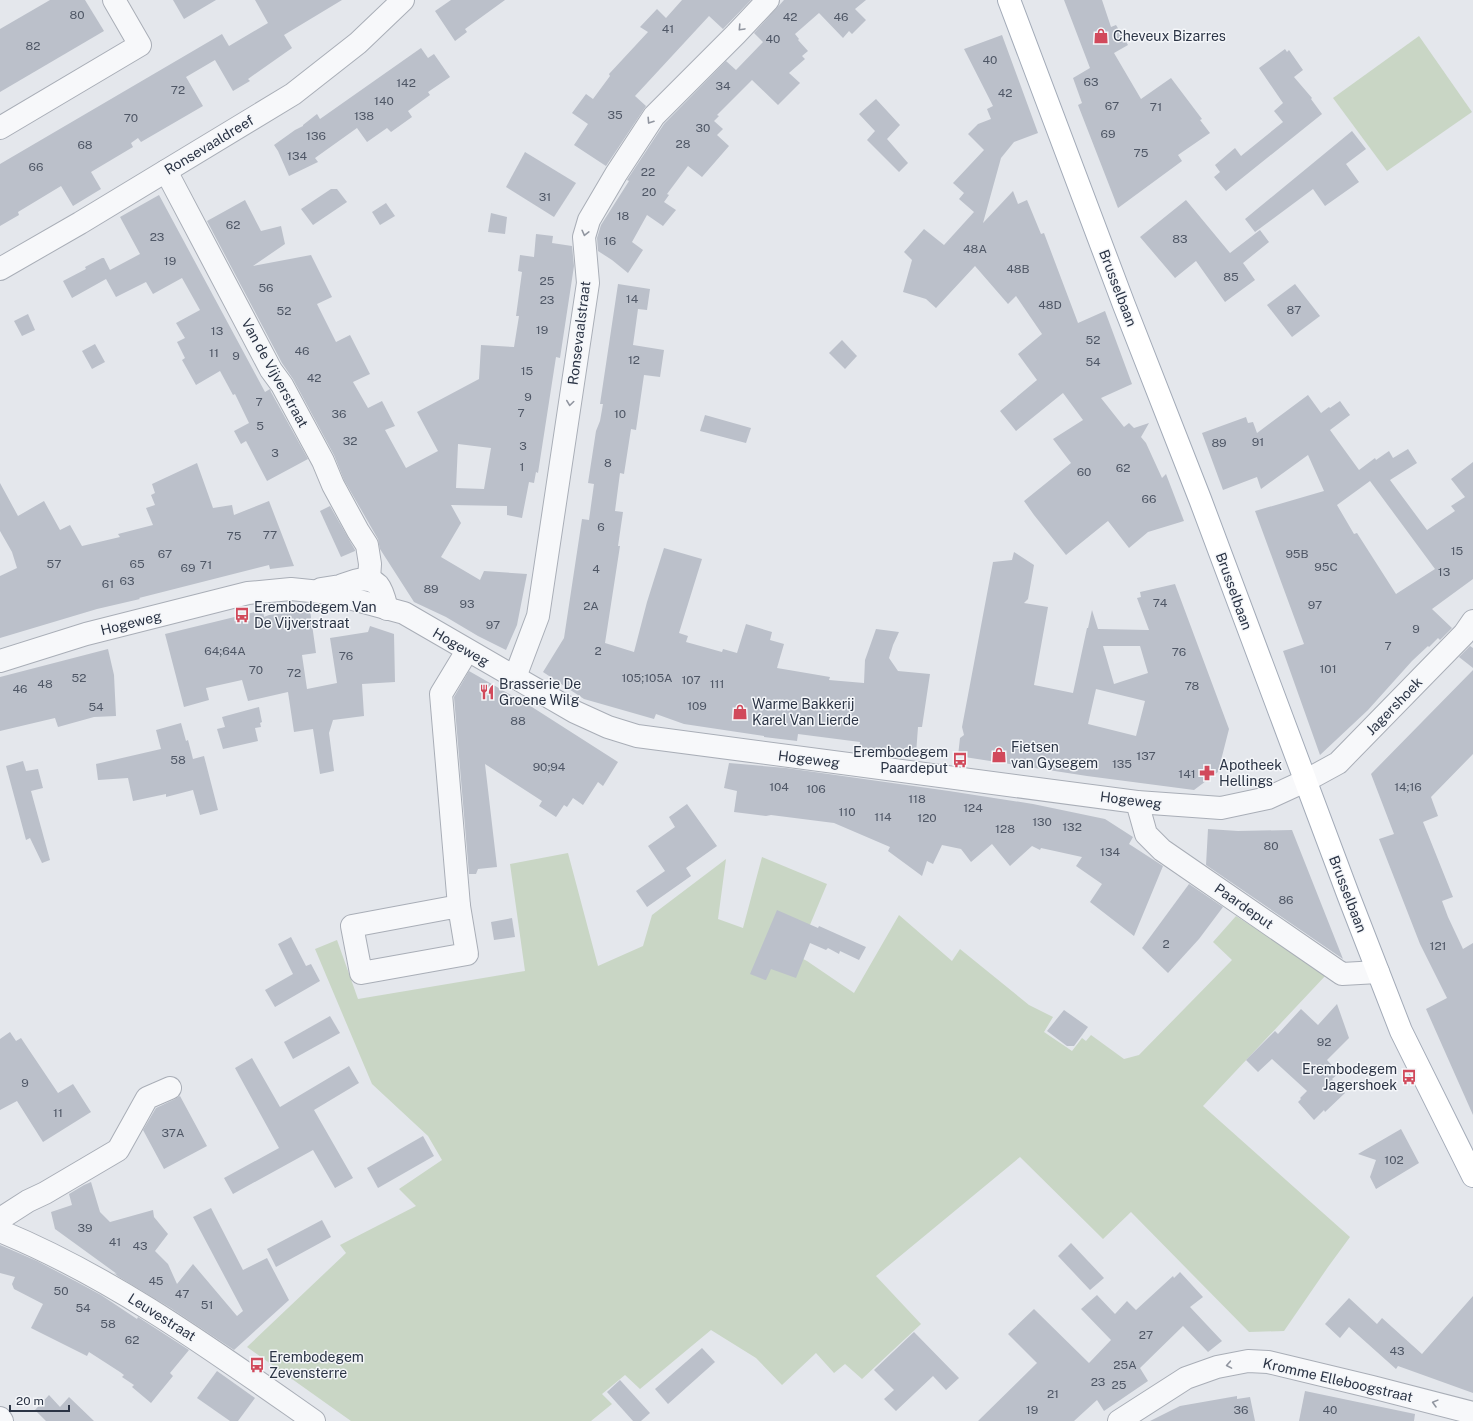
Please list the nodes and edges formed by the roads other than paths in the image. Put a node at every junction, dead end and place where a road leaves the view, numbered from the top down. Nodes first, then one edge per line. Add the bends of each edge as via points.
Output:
1 (114, 0) edge
2 (403, 0) edge
3 (768, 0) edge
4 (1009, 0) edge
5 (0, 128) edge
6 (166, 171) junction
7 (0, 269) edge
8 (369, 579) junction
9 (312, 591) junction
10 (387, 609) junction
11 (1473, 621) edge
12 (467, 651) junction
13 (0, 661) edge
14 (515, 677) junction
15 (1305, 781) junction
16 (1137, 802) junction
17 (459, 906) junction
18 (1378, 972) junction
19 (170, 1088) dead end
20 (1473, 1176) edge
21 (0, 1219) edge
22 (0, 1231) edge
23 (1473, 1413) edge
24 (0, 1418) edge
25 (2, 1421) edge
26 (314, 1421) edge
27 (1119, 1421) edge

1 - 5 street via 140,45
2 - 6 street, Ronsevaaldreef via 358,43 293,94
3 -> 14 street, Ronsevaalstraat via 654,116 589,220 584,237 588,283 538,616
4 - 15 main road, Brusselbaan
6 - 7 street, Ronsevaaldreef
6 - 8 street, Van de Vijverstraat via 271,370 286,392 323,461 336,492 367,545
8 - 9 street, Hogeweg
8 - 10 street via 379,586
9 - 10 street, Hogeweg via 330,593
9 - 13 street, Hogeweg via 291,588 248,593 86,634
10 - 12 street, Hogeweg via 404,613
11 - 15 street, Jagershoek via 1464,634 1338,763
12 - 14 street, Hogeweg
12 - 17 street via 441,694
14 - 16 street, Hogeweg via 575,712 608,727 637,736
15 - 16 street, Hogeweg via 1268,798 1220,808
15 - 18 main road, Brusselbaan
16 - 18 street, Paardeput via 1146,834 1162,850 1342,974
17 - 17 street via 352,926 361,973 468,954
18 - 20 main road, Brusselbaan via 1402,1031
19 - 21 street via 147,1098 118,1150
22 - 26 street, Leuvestraat via 88,1272 146,1307 184,1330
23 -> 27 street, Kromme Elleboogstraat via 1268,1362 1248,1362 1217,1367 1186,1378
24 - 25 street

